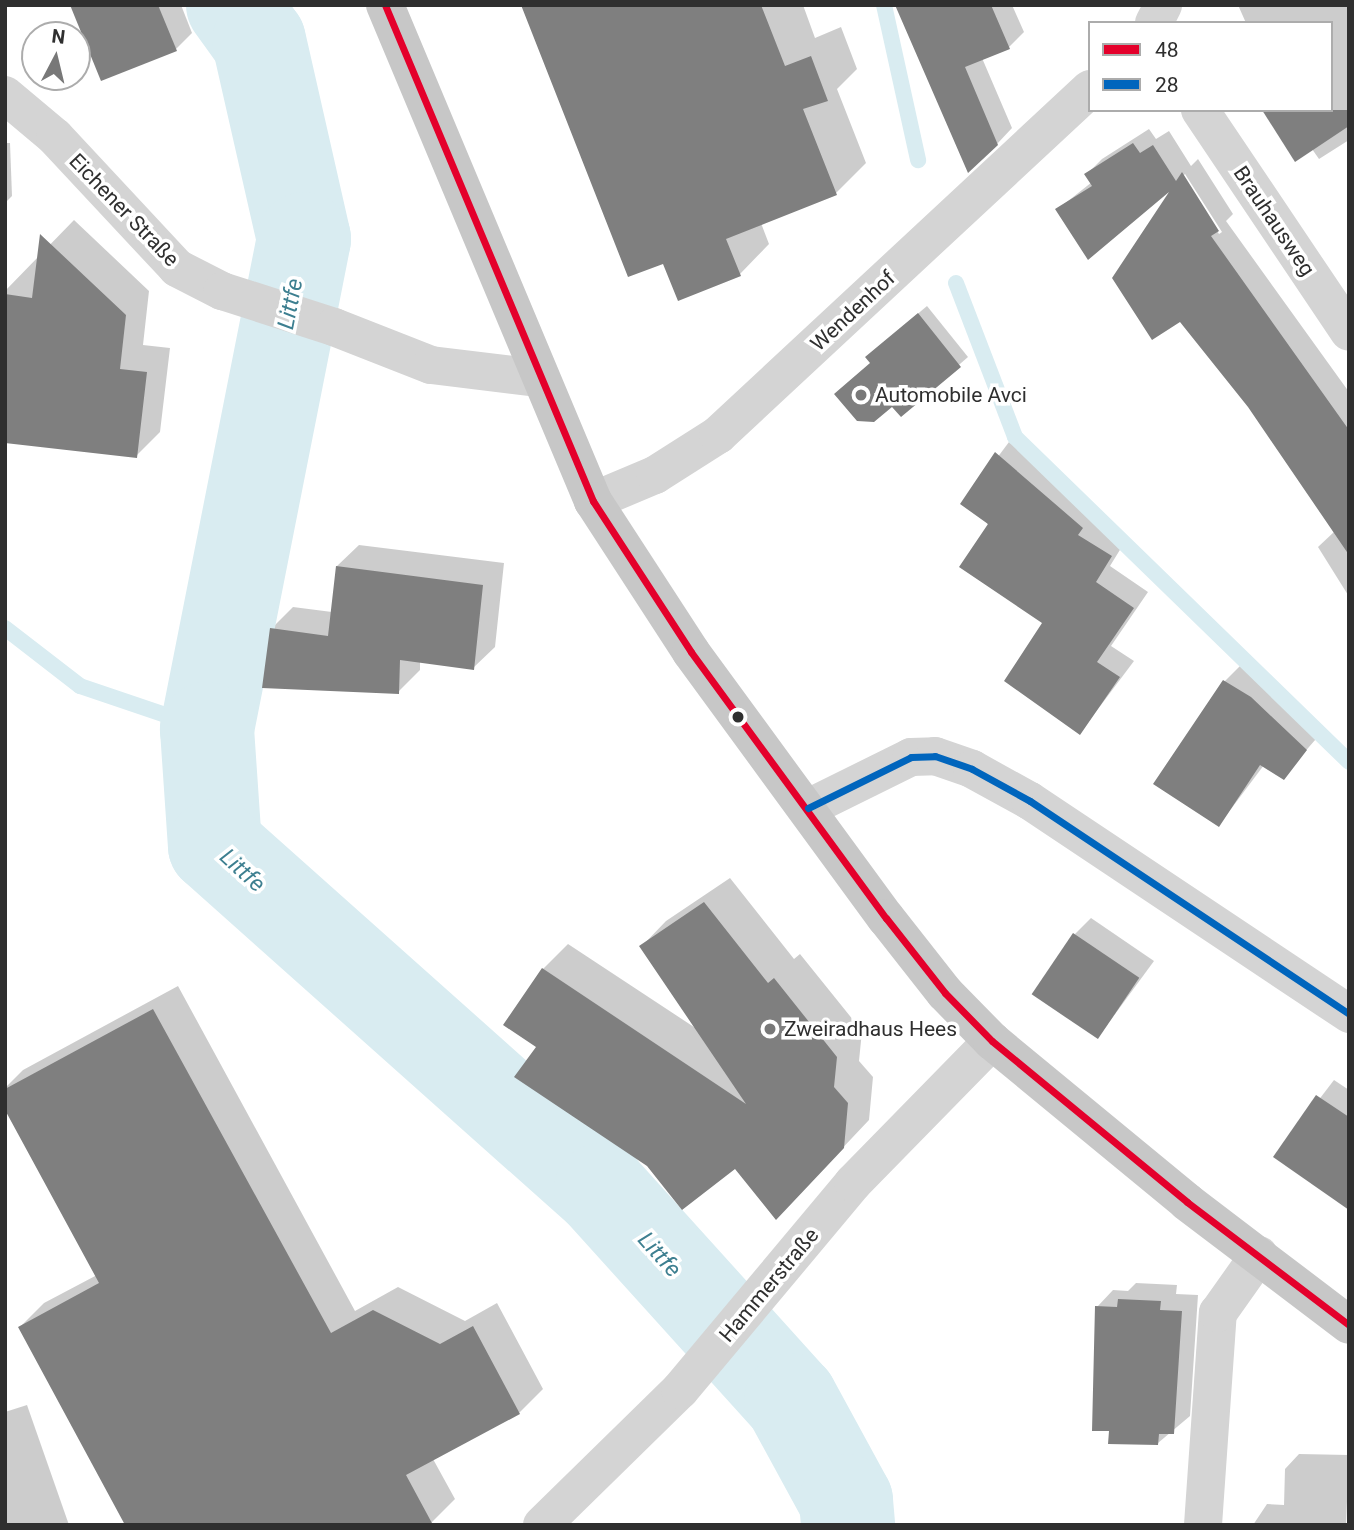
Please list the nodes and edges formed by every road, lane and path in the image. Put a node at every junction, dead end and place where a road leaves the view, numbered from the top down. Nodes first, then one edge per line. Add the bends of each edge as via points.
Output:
1 (385, 5) edge
2 (1163, 5) edge
3 (1155, 21) edge
4 (1088, 91) edge
5 (5, 95) edge
6 (1201, 112) edge
7 (1349, 332) edge
8 (539, 378) junction
9 (593, 501) junction
10 (808, 808) junction
11 (1349, 1014) edge
12 (992, 1041) junction
13 (1259, 1255) junction
14 (1349, 1325) edge
15 (542, 1525) edge
16 (1203, 1525) edge

1 - 8 main road
2 - 3 street
4 - 9 street, Wendenhof via 718,435 655,475
5 - 8 street, Eichener Straße via 55,137 177,268 222,291 431,365
6 - 7 street, Brauhausweg
8 - 9 main road
9 - 10 main road via 691,652
10 - 11 street via 911,757 935,756 972,769 1030,802
10 - 12 main road via 894,929 945,993
12 - 13 main road via 1090,1125
12 - 15 street, Hammerstraße via 853,1183 680,1390
13 - 14 main road
13 - 16 street via 1218,1313

